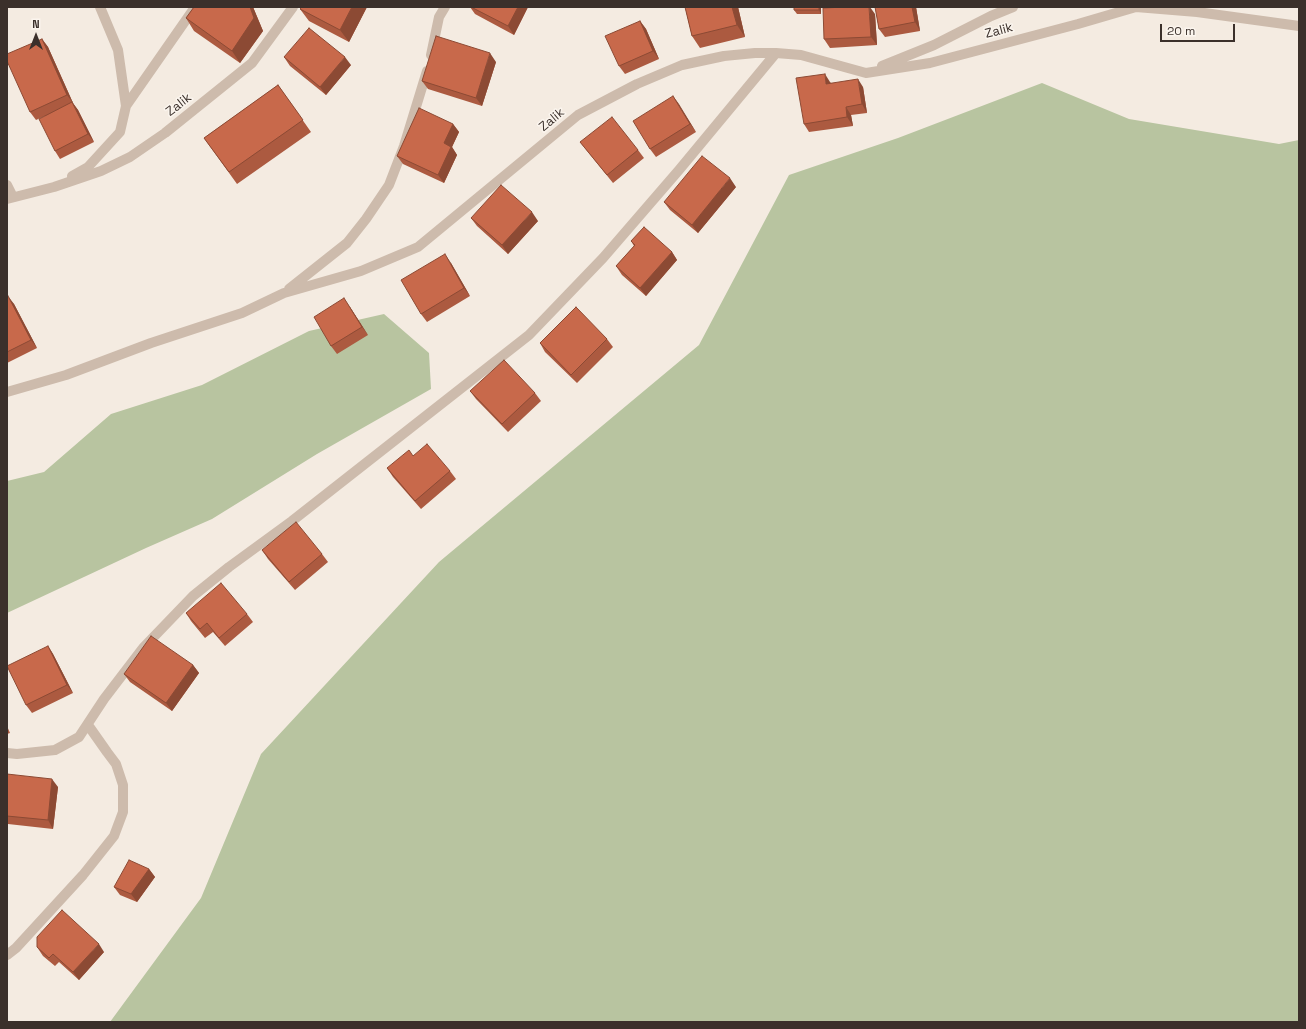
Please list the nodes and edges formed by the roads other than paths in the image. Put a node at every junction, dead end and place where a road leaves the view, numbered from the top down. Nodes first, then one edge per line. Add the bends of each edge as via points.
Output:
1 (100, 7) edge
2 (195, 7) edge
3 (293, 7) edge
4 (445, 7) edge
5 (1013, 7) edge
6 (1136, 7) edge
7 (1299, 26) edge
8 (776, 53) junction
9 (866, 73) junction
10 (126, 106) junction
11 (7, 185) edge
12 (54, 187) junction
13 (10, 198) edge
14 (284, 293) junction
15 (7, 392) edge
16 (88, 725) junction
17 (7, 753) edge
18 (7, 955) edge

1 - 10 street, Zalik via 118,50
2 - 10 street, Zalik
3 - 12 street, Zalik via 252,63 165,133 130,157
4 - 14 street, Zalik via 439,17 430,58 404,146 389,184 347,243
5 - 9 street, Zalik via 934,46
6 - 7 street, Zalik
6 - 9 street, Zalik via 930,63
8 - 9 street, Zalik via 801,55
8 - 14 street, Zalik via 724,56 682,65 637,84 578,115 418,247 361,271
8 - 16 street via 608,252 529,335 193,596 142,648
10 - 12 street, Zalik via 120,132 88,167
11 - 13 street, Zalik
12 - 13 street, Zalik
14 - 15 street, Zalik via 242,313 66,375
16 - 17 street via 79,737 55,750
16 - 18 street via 116,764 123,785 123,812 114,836 83,875

